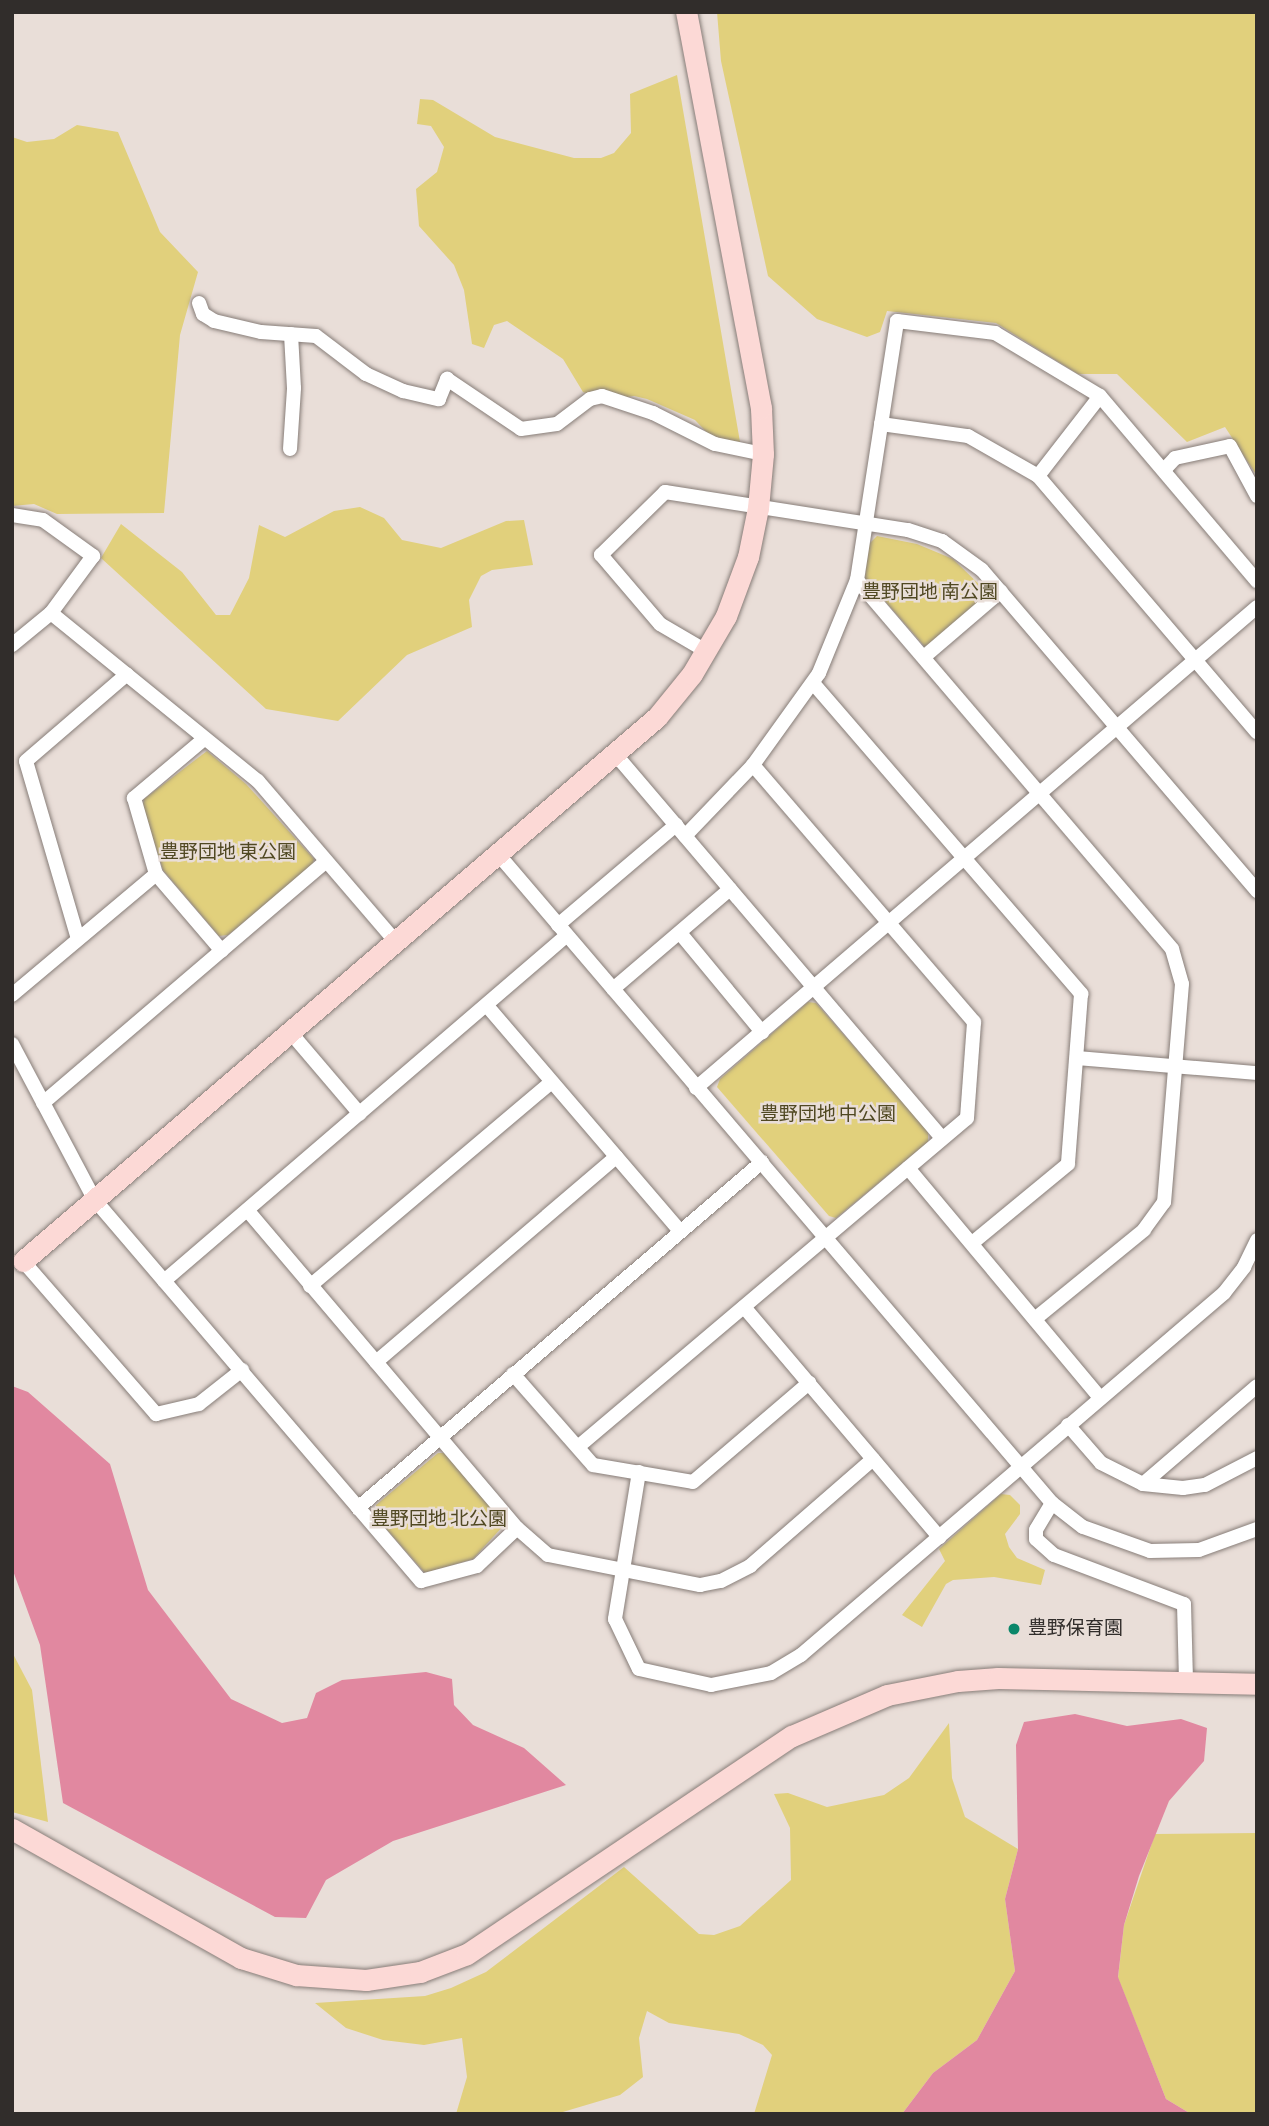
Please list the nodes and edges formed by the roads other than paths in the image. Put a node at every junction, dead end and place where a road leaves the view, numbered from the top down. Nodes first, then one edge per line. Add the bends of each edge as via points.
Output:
1 (686, 12) edge
2 (199, 303) dead end
3 (291, 334) junction
4 (1100, 396) junction
5 (881, 424) junction
6 (290, 449) dead end
7 (764, 454) junction
8 (1164, 470) junction
9 (1038, 476) junction
10 (1257, 496) edge
11 (758, 508) junction
12 (12, 516) edge
13 (864, 524) junction
14 (857, 580) junction
15 (1257, 581) edge
16 (1001, 591) junction
17 (1257, 607) edge
18 (51, 613) junction
19 (12, 645) edge
20 (706, 651) junction
21 (924, 657) junction
22 (1195, 661) junction
23 (127, 674) junction
24 (813, 683) junction
25 (1117, 729) junction
26 (1257, 733) edge
27 (204, 739) junction
28 (616, 755) junction
29 (752, 765) junction
30 (1040, 793) junction
31 (680, 830) junction
32 (498, 854) junction
33 (965, 857) junction
34 (326, 861) junction
35 (156, 874) junction
36 (730, 889) junction
37 (1257, 891) edge
38 (888, 923) junction
39 (562, 930) junction
40 (680, 933) junction
41 (78, 939) junction
42 (396, 942) junction
43 (222, 951) junction
44 (813, 988) junction
45 (613, 989) junction
46 (12, 995) edge
47 (488, 1007) junction
48 (762, 1032) junction
49 (291, 1033) junction
50 (12, 1044) edge
51 (1076, 1058) junction
52 (1174, 1066) junction
53 (1257, 1073) edge
54 (551, 1082) junction
55 (696, 1088) junction
56 (43, 1103) junction
57 (360, 1114) junction
58 (942, 1138) junction
59 (616, 1157) junction
60 (762, 1162) junction
61 (908, 1168) junction
62 (94, 1199) junction
63 (248, 1211) junction
64 (681, 1232) junction
65 (827, 1238) junction
66 (1257, 1240) edge
67 (972, 1243) junction
68 (23, 1261) joint
69 (164, 1281) junction
70 (310, 1286) junction
71 (744, 1307) junction
72 (1035, 1319) junction
73 (376, 1362) junction
74 (243, 1370) junction
75 (513, 1374) junction
76 (809, 1383) junction
77 (1257, 1386) edge
78 (1100, 1398) junction
79 (1068, 1425) junction
80 (441, 1437) junction
81 (579, 1446) junction
82 (1257, 1458) edge
83 (873, 1459) junction
84 (1021, 1467) junction
85 (639, 1472) junction
86 (1143, 1484) junction
87 (1052, 1503) junction
88 (358, 1508) junction
89 (517, 1528) junction
90 (1257, 1529) edge
91 (939, 1536) junction
92 (623, 1570) junction
93 (1186, 1683) junction
94 (1257, 1684) edge
95 (12, 1829) edge

1 - 7 street via 755,372
2 - 3 street via 214,321
3 - 6 street
3 - 7 street via 316,336 366,374 403,391 439,399 447,379 521,429 557,424 590,399 602,396 653,413 715,444
4 - 5 street via 995,333 897,321
4 - 8 street
4 - 9 street
5 - 9 street via 968,436
5 - 13 street
7 - 11 street
8 - 10 street via 1175,458 1230,446
8 - 15 street
9 - 22 street
11 - 13 street
11 - 20 street via 738,590
11 - 20 street via 665,492 601,555 660,624
12 - 18 street via 43,520 93,556
13 - 14 street
13 - 16 street via 942,541 982,570
14 - 21 street
14 - 24 street
16 - 21 street
16 - 25 street
17 - 22 street
18 - 19 street
18 - 23 street
20 - 28 street via 657,717
21 - 30 street
22 - 25 street
22 - 26 street
23 - 27 street
23 - 41 street via 26,761
24 - 29 street
24 - 33 street
25 - 30 street
25 - 37 street
27 - 34 street via 258,781
27 - 35 street via 134,798
28 - 31 street
28 - 32 street
29 - 31 street
29 - 38 street
30 - 33 street
30 - 52 street via 1172,949 1182,984
31 - 36 street
31 - 39 street
32 - 39 street
32 - 42 street
33 - 38 street
33 - 51 street via 1081,994
34 - 42 street
34 - 43 street
35 - 41 street
35 - 43 street
36 - 40 street
36 - 44 street
38 - 44 street
38 - 58 street via 974,1022 967,1118
39 - 45 street
39 - 47 street
40 - 45 street
40 - 48 street
41 - 46 street
42 - 49 street
43 - 56 street
44 - 48 street
44 - 58 street
45 - 55 street
47 - 54 street
47 - 57 street
48 - 55 street
49 - 57 street
49 - 62 street
50 - 56 street
51 - 52 street
51 - 67 street via 1069,1164
52 - 53 street
52 - 72 street via 1164,1202 1156,1216
54 - 59 street
54 - 70 street
55 - 60 street
56 - 62 street
57 - 63 street
58 - 61 street
59 - 64 street
59 - 73 street
60 - 64 street
60 - 65 street
61 - 65 street
61 - 67 street
62 - 68 street
62 - 69 street
63 - 69 street
63 - 70 street
64 - 75 street
65 - 71 street
65 - 84 street
66 - 78 street via 1224,1293
67 - 72 street
68 - 74 street via 156,1414 199,1404
69 - 74 street
70 - 73 street
71 - 76 street
71 - 81 street
72 - 78 street
73 - 80 street
74 - 88 street
75 - 80 street
75 - 81 street
76 - 83 street
76 - 85 street via 693,1482
77 - 86 street
78 - 79 street
79 - 84 street
79 - 86 street via 1101,1463
80 - 88 street
80 - 89 street
81 - 85 street via 593,1465
82 - 86 street via 1205,1485
83 - 91 street
83 - 92 street via 737,1574 700,1585
84 - 87 street
84 - 91 street
85 - 92 street
87 - 90 street via 1083,1527 1150,1551 1210,1548
87 - 93 street via 1036,1539 1054,1555 1184,1604
88 - 89 street via 421,1581 477,1566
89 - 92 street via 548,1555
91 - 92 street via 788,1665 727,1684 693,1685 639,1669 615,1619
93 - 94 street
93 - 95 street via 998,1678 887,1695 792,1736 467,1954 420,1972 366,1980 296,1976 241,1958

